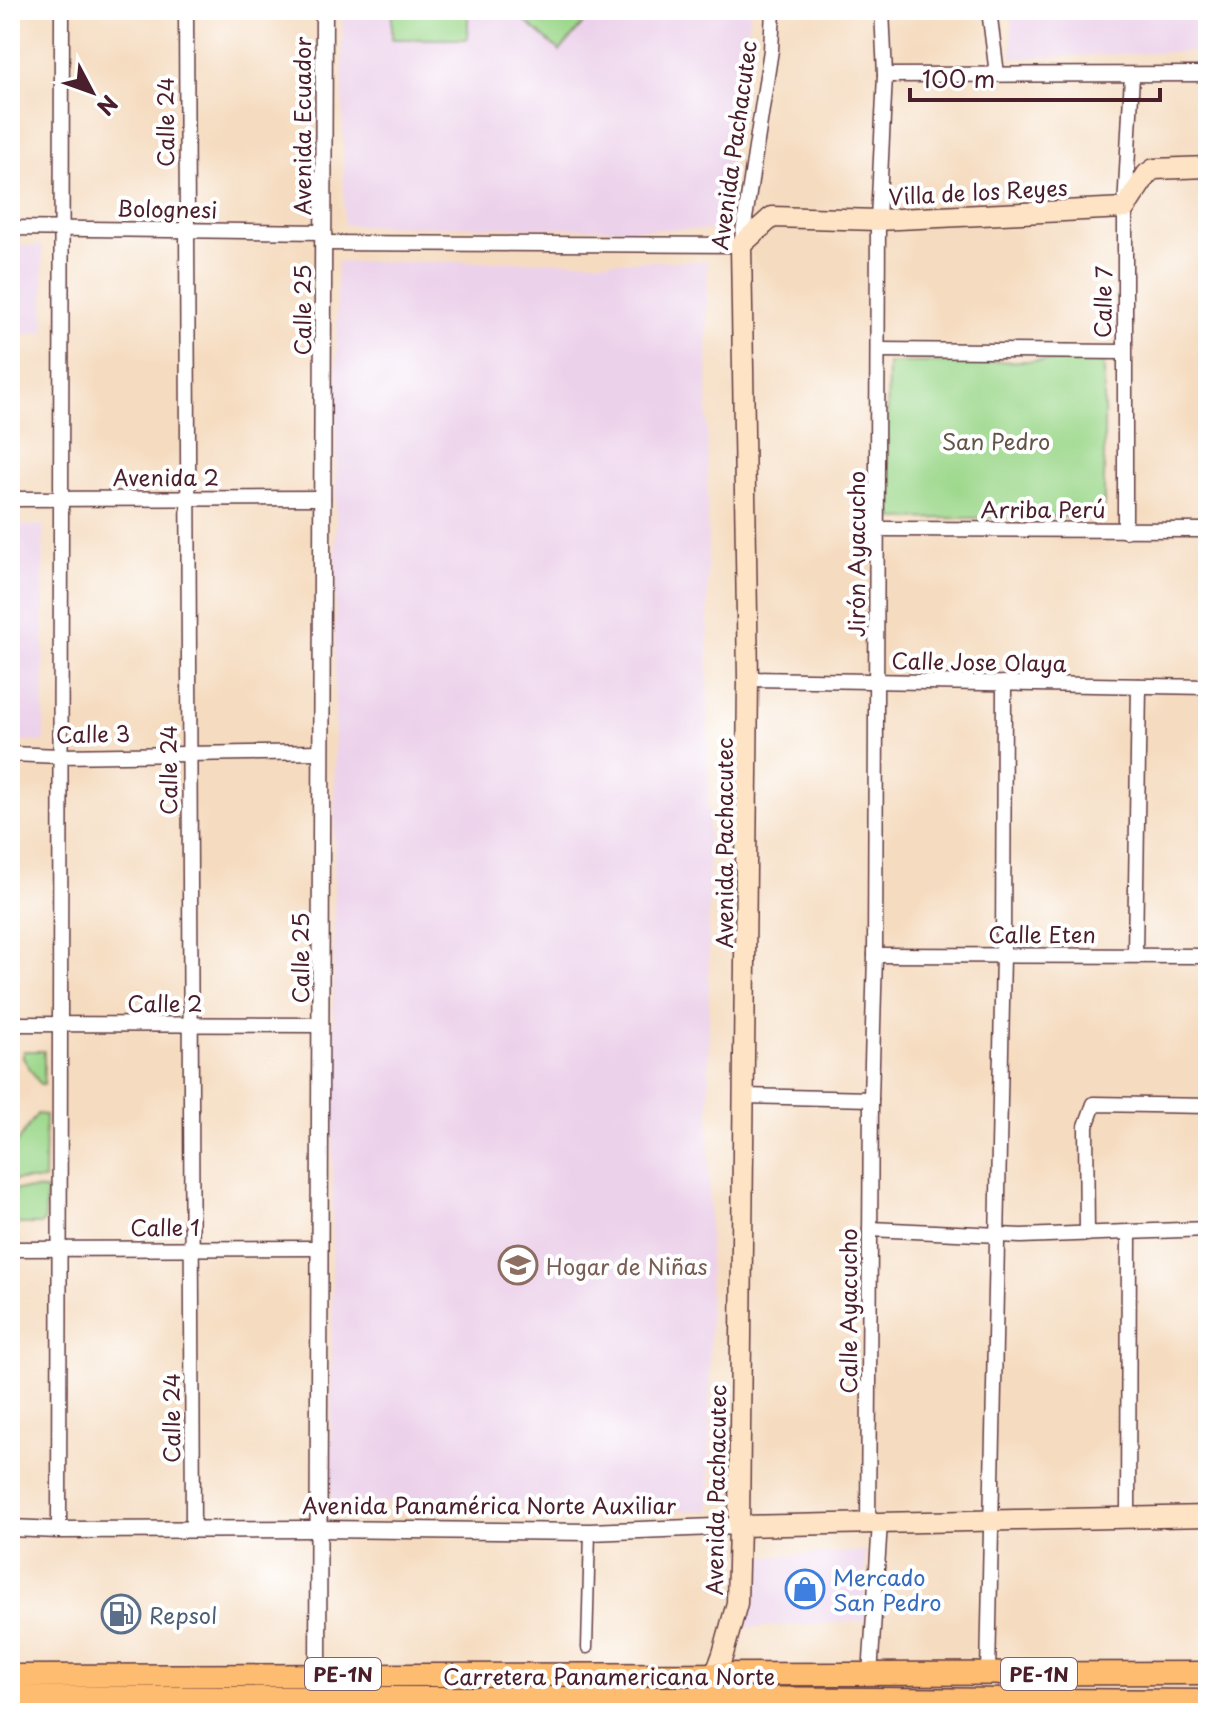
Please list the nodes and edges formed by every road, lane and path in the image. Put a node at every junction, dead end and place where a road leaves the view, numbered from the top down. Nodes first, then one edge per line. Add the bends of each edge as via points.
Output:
1 (62, 10) edge
2 (186, 10) edge
3 (324, 10) edge
4 (773, 10) edge
5 (882, 10) edge
6 (989, 10) edge
7 (997, 74) junction
8 (1208, 74) edge
9 (885, 75) junction
10 (1132, 75) junction
11 (1208, 167) edge
12 (1125, 208) junction
13 (878, 220) junction
14 (10, 228) edge
15 (61, 228) junction
16 (187, 230) junction
17 (323, 237) junction
18 (741, 245) junction
19 (879, 350) junction
20 (1123, 352) junction
21 (188, 498) junction
22 (323, 498) junction
23 (10, 499) edge
24 (61, 499) junction
25 (877, 529) junction
26 (1208, 530) edge
27 (1125, 531) junction
28 (748, 679) junction
29 (876, 681) junction
30 (1004, 683) junction
31 (1139, 686) junction
32 (1208, 687) edge
33 (321, 752) junction
34 (10, 754) edge
35 (189, 754) junction
36 (60, 756) junction
37 (875, 955) junction
38 (1003, 955) junction
39 (1135, 955) junction
40 (1208, 956) edge
41 (10, 1024) edge
42 (60, 1024) junction
43 (191, 1024) junction
44 (320, 1025) junction
45 (746, 1096) junction
46 (871, 1099) junction
47 (1208, 1106) edge
48 (870, 1229) junction
49 (1208, 1229) edge
50 (1129, 1232) junction
51 (1087, 1234) junction
52 (998, 1235) junction
53 (192, 1248) junction
54 (320, 1248) junction
55 (10, 1249) edge
56 (60, 1249) junction
57 (1208, 1516) edge
58 (1128, 1518) junction
59 (993, 1520) junction
60 (874, 1523) junction
61 (739, 1526) junction
62 (10, 1528) edge
63 (193, 1529) junction
64 (318, 1529) junction
65 (59, 1530) junction
66 (590, 1532) junction
67 (587, 1648) dead end
68 (1208, 1673) edge
69 (318, 1674) junction
70 (988, 1674) junction
71 (870, 1675) junction
72 (10, 1676) edge
73 (716, 1676) junction
74 (10, 1698) edge
75 (887, 1698) junction
76 (1208, 1701) edge
77 (705, 1705) edge
78 (848, 1713) edge

1 - 15 street
2 - 16 street, Calle 24
3 - 17 street, Avenida Ecuador
4 - 18 street, Avenida Pachacutec
5 - 9 street, Jirón Ayacucho
6 - 7 street
7 - 9 street
7 - 10 street
8 - 10 street
9 - 13 street, Jirón Ayacucho
10 - 12 street, Calle 7
11 - 12 main road via 1154,169
12 - 13 main road, Villa de los Reyes
12 - 20 street, Calle 7
13 - 18 main road, Villa de los Reyes via 772,217
13 - 19 street, Jirón Ayacucho
14 - 15 street, Bolognesi
15 - 16 street, Bolognesi
15 - 24 street
16 - 17 street, Bolognesi
16 - 21 street, Calle 24
17 - 18 street, Bolognesi
17 - 22 street, Calle 25
18 - 28 main road, Avenida Pachacutec
19 - 20 street
19 - 25 street, Jirón Ayacucho
20 - 27 street, Calle 7
21 - 22 street, Avenida 2
21 - 24 street, Avenida 2
21 - 35 street, Calle 24
22 - 33 street, Calle 25
23 - 24 street, Avenida 2
24 - 36 street
25 - 27 street, Arriba Perú
25 - 29 street, Jirón Ayacucho
26 - 27 street, Arriba Perú
28 - 29 street, Calle Jose Olaya
28 - 45 main road, Avenida Pachacutec
29 - 30 street, Calle Jose Olaya
29 - 37 street, Jirón Ayacucho
30 - 31 street, Calle Jose Olaya
30 - 38 street
31 - 32 street, Calle Jose Olaya
31 - 39 street
33 - 35 street, Calle 3
33 - 44 street, Calle 25
34 - 36 street, Calle 3
35 - 36 street, Calle 3
35 - 43 street, Calle 24
36 - 42 street
37 - 38 street, Calle Eten
37 - 46 street, Jirón Ayacucho
38 - 39 street, Calle Eten
38 - 52 street
39 - 40 street, Calle Eten
41 - 42 street, Calle 2
42 - 43 street, Calle 2
42 - 56 street
43 - 44 street, Calle 2
43 - 53 street, Calle 24
44 - 54 street, Calle 25
45 - 46 street
45 - 61 main road, Avenida Pachacutec
46 - 48 street, Calle Ayacucho
47 - 51 street via 1094,1104 1086,1126
48 - 52 street
48 - 60 street, Calle Ayacucho
49 - 50 street
50 - 51 street
50 - 58 street
51 - 52 street
52 - 59 street
53 - 54 street, Calle 1
53 - 56 street, Calle 1
53 - 63 street, Calle 24
54 - 64 street, Calle 25
55 - 56 street, Calle 1
56 - 65 street
57 - 58 main road, Avenida Panamérica Norte Auxiliar
58 - 59 main road, Avenida Panamérica Norte Auxiliar
59 - 60 main road, Avenida Panamérica Norte Auxiliar
59 - 70 street
60 - 61 main road, Avenida Panamérica Norte Auxiliar
60 - 71 street, Calle Ayacucho
61 - 66 street, Avenida Panamérica Norte Auxiliar
61 - 73 main road, Avenida Pachacutec via 737,1603
62 - 65 street, Avenida Panamérica Norte Auxiliar
63 - 64 street, Avenida Panamérica Norte Auxiliar
63 - 65 street, Avenida Panamérica Norte Auxiliar
64 - 66 street, Avenida Panamérica Norte Auxiliar
64 - 69 street, Calle 25
66 - 67 street
68 - 70 highway, Carretera Panamericana Norte / PE-1N
69 - 72 highway, Carretera Panamericana Norte / PE-1N
69 - 73 highway, Carretera Panamericana Norte / PE-1N
70 - 71 highway, Carretera Panamericana Norte / PE-1N
71 - 73 highway, Carretera Panamericana Norte / PE-1N
73 - 77 main road, Avenida Pachacutec
74 - 77 highway, Carretera Panamericana Norte / PE-1N
75 - 76 highway, Carretera Panamericana Norte / PE-1N
75 - 77 highway, Carretera Panamericana Norte / PE-1N
75 - 78 highway

